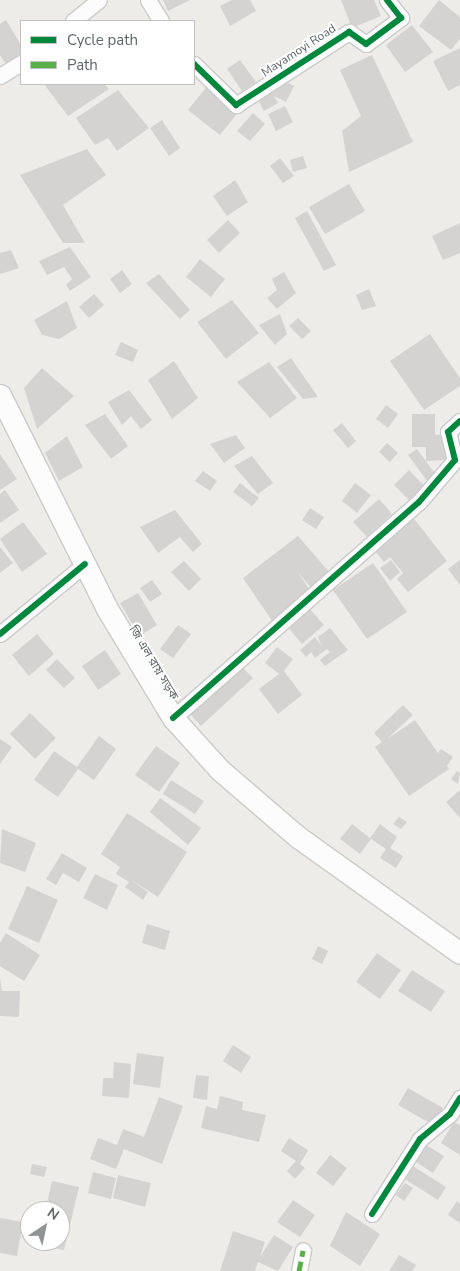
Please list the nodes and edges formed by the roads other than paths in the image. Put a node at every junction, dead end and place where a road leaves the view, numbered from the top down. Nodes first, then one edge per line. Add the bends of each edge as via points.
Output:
1 (99, 0) edge
2 (148, 0) edge
3 (387, 0) edge
4 (74, 20) edge
5 (160, 20) edge
6 (20, 64) edge
7 (195, 65) edge
8 (0, 76) edge
9 (0, 395) edge
10 (460, 421) edge
11 (85, 564) junction
12 (0, 634) edge
13 (173, 718) junction
14 (460, 953) edge
15 (460, 1098) edge
16 (372, 1214) dead end
17 (304, 1250) dead end
18 (299, 1271) edge

1 - 4 street
2 - 5 street
3 - 7 street, Mayamoyi Road via 402,18 366,44 349,32 236,105 206,80
6 - 8 street
9 - 11 main road, জি এল রায় সড়ক
10 - 13 street via 448,432 455,460 419,502
11 - 12 street
11 - 13 main road, জি এল রায় সড়ক via 106,607
13 - 14 main road, জি এল রায় সড়ক via 220,770 298,837
15 - 16 street via 450,1114 420,1139
17 - 18 street

